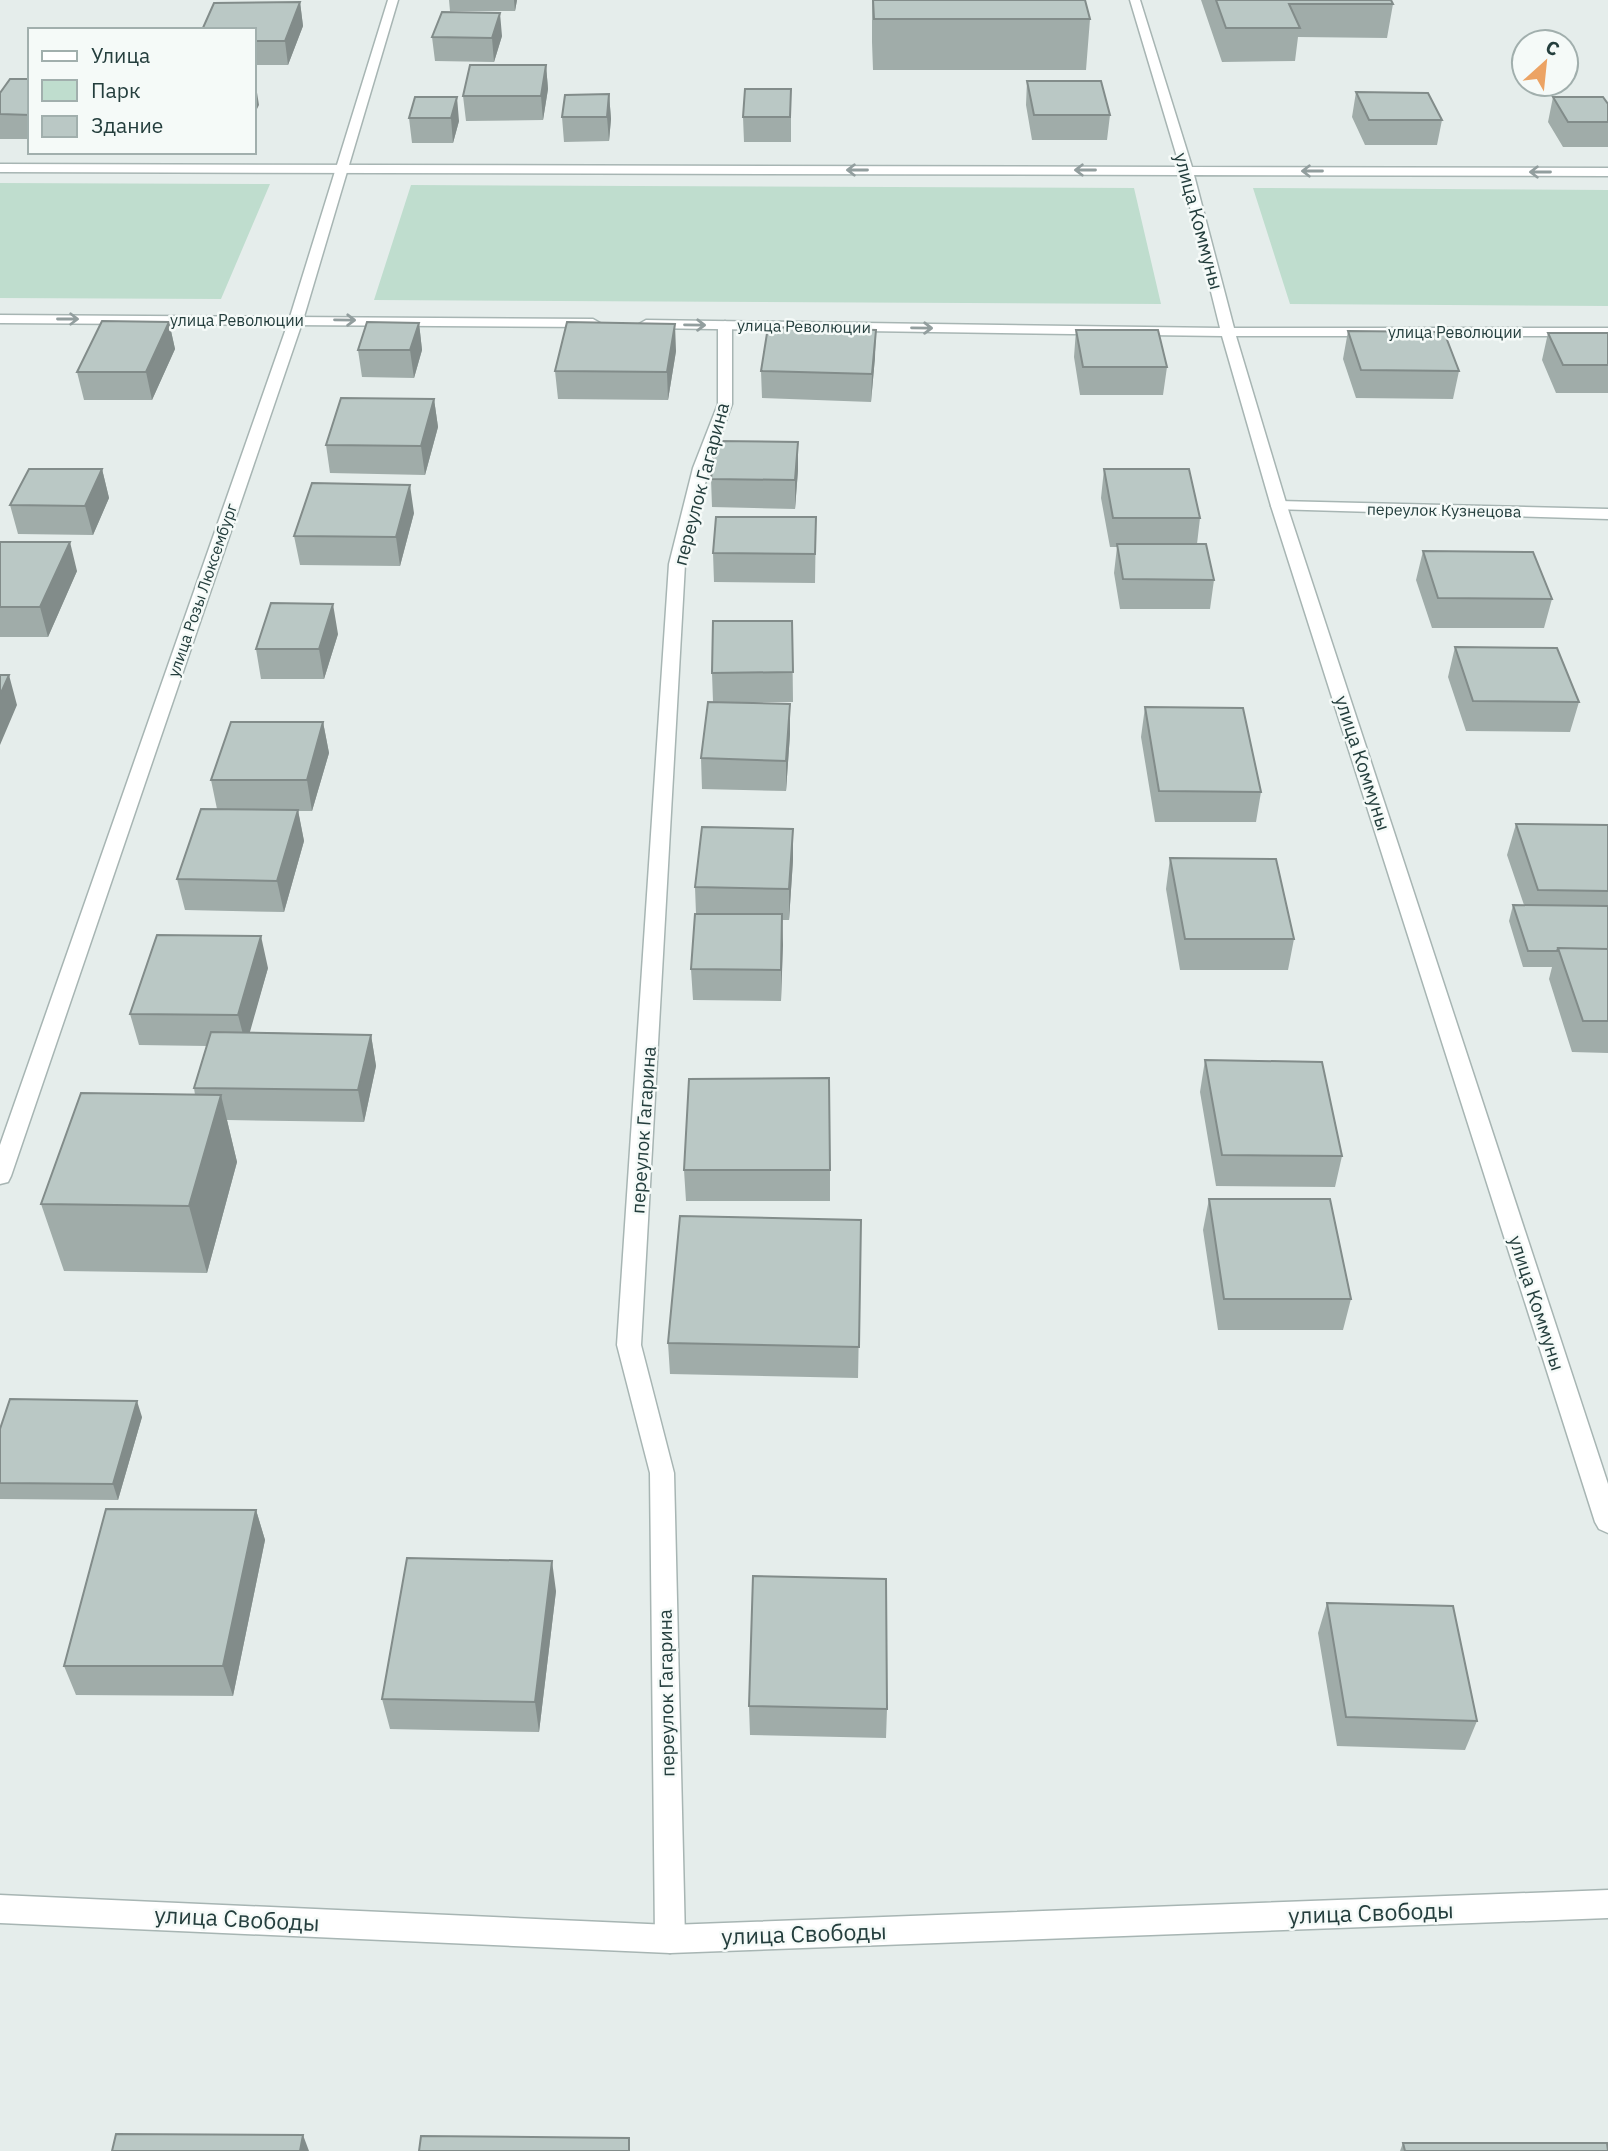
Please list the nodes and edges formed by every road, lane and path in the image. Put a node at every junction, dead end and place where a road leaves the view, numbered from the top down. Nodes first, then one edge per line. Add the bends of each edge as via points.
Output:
1 (393, 0) edge
2 (1135, 0) edge
3 (0, 168) edge
4 (340, 169) junction
5 (1187, 170) junction
6 (1608, 172) edge
7 (0, 319) edge
8 (296, 320) junction
9 (724, 325) junction
10 (1228, 332) junction
11 (1608, 332) edge
12 (1279, 506) junction
13 (1608, 514) edge
14 (0, 1176) edge
15 (1608, 1522) edge
16 (1608, 1904) edge
17 (0, 1909) edge
18 (670, 1938) junction

1 - 4 street, улица Розы Люксембург
2 - 5 street, улица Коммуны
3 - 4 street
5 -> 4 street
4 - 8 street, улица Розы Люксембург
6 -> 5 street
5 - 10 street, улица Коммуны
7 -> 8 street, улица Революции
8 -> 9 street, улица Революции
8 - 14 street, улица Розы Люксембург
9 -> 10 street, улица Революции
9 - 18 street, переулок Гагарина via 724,404 701,468 677,564 629,1345 662,1473
10 - 11 street, улица Революции
10 - 12 street, улица Коммуны
12 - 13 street, переулок Кузнецова
12 - 15 street, улица Коммуны
16 - 18 street, улица Свободы
17 - 18 street, улица Свободы

